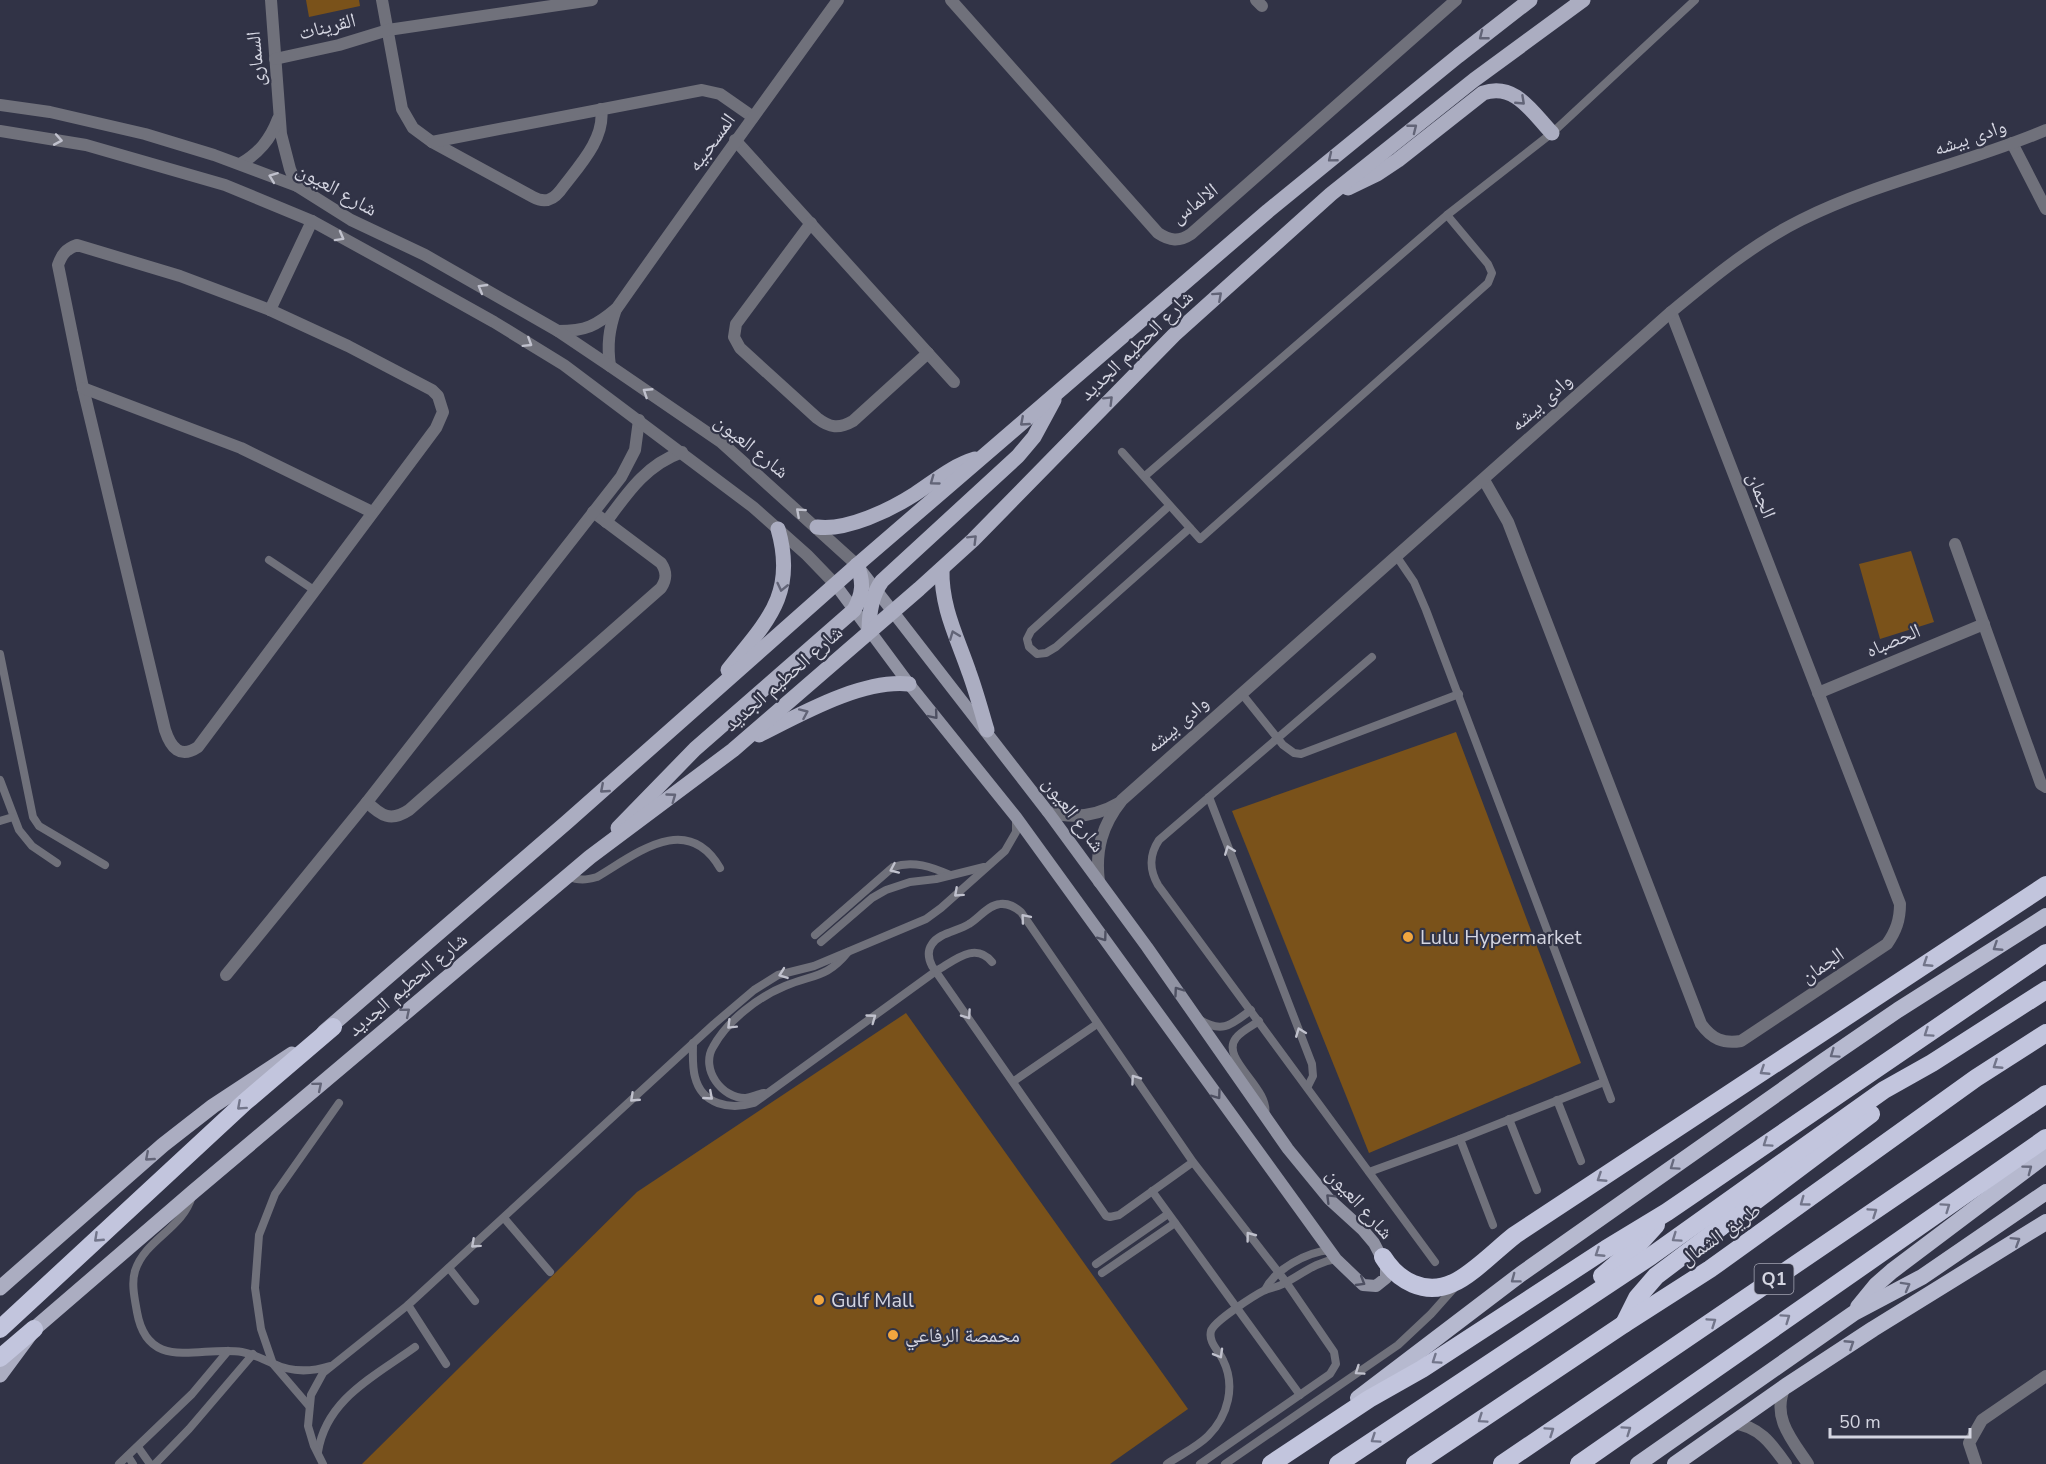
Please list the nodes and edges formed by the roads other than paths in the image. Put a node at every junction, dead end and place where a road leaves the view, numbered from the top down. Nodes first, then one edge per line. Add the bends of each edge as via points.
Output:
1 (271, 0) edge
2 (382, 0) edge
3 (592, 0) edge
4 (951, 0) edge
5 (1456, 0) edge
6 (1530, 0) edge
7 (1583, 0) edge
8 (1695, 0) edge
9 (834, 2) edge
10 (388, 30) junction
11 (276, 59) junction
12 (0, 105) edge
13 (601, 109) junction
14 (279, 115) junction
15 (753, 117) junction
16 (2046, 130) edge
17 (0, 131) edge
18 (1552, 133) junction
19 (735, 140) junction
20 (432, 142) junction
21 (2012, 143) junction
22 (240, 164) junction
23 (297, 186) junction
24 (1331, 194) junction
25 (2046, 209) edge
26 (1447, 215) junction
27 (312, 221) junction
28 (811, 223) junction
29 (617, 308) junction
30 (270, 310) junction
31 (1671, 312) junction
32 (558, 331) junction
33 (928, 353) junction
34 (610, 366) junction
35 (954, 382) dead end
36 (83, 388) junction
37 (1057, 395) junction
38 (639, 420) junction
39 (682, 452) junction
40 (1122, 452) dead end
41 (986, 455) junction
42 (1145, 476) junction
43 (621, 477) junction
44 (1484, 480) junction
45 (632, 486) junction
46 (1169, 506) junction
47 (372, 512) junction
48 (593, 512) junction
49 (606, 522) junction
50 (816, 527) junction
51 (1190, 528) junction
52 (778, 529) junction
53 (1955, 544) dead end
54 (1397, 557) junction
55 (269, 560) dead end
56 (857, 565) junction
57 (942, 569) junction
58 (835, 584) junction
59 (876, 588) junction
60 (315, 590) junction
61 (854, 610) junction
62 (894, 611) junction
63 (1984, 624) junction
64 (869, 631) junction
65 (0, 654) edge
66 (1372, 657) dead end
67 (909, 684) junction
68 (1818, 693) junction
69 (711, 694) junction
70 (1242, 694) junction
71 (1459, 694) junction
72 (987, 730) junction
73 (1277, 739) junction
74 (733, 750) junction
75 (0, 780) edge
76 (2046, 787) edge
77 (1209, 797) junction
78 (1122, 801) junction
79 (367, 802) junction
80 (1048, 812) junction
81 (13, 817) junction
82 (1016, 817) junction
83 (0, 821) edge
84 (590, 857) junction
85 (57, 863) dead end
86 (105, 865) dead end
87 (989, 865) junction
88 (720, 868) dead end
89 (950, 875) junction
90 (568, 876) junction
91 (1100, 882) junction
92 (2046, 885) edge
93 (2046, 916) edge
94 (815, 935) dead end
95 (821, 942) dead end
96 (849, 951) junction
97 (2046, 953) edge
98 (992, 962) dead end
99 (936, 971) junction
100 (226, 975) dead end
101 (2046, 990) edge
102 (1251, 1010) junction
103 (1193, 1012) junction
104 (1259, 1021) junction
105 (1097, 1024) junction
106 (333, 1027) junction
107 (2046, 1033) edge
108 (693, 1043) junction
109 (1932, 1063) junction
110 (1014, 1082) junction
111 (1604, 1082) junction
112 (1308, 1086) junction
113 (771, 1090) junction
114 (2046, 1094) edge
115 (1611, 1099) dead end
116 (1557, 1100) junction
117 (339, 1103) dead end
118 (1265, 1115) junction
119 (1509, 1119) junction
120 (2046, 1138) edge
121 (1460, 1139) junction
122 (2046, 1155) edge
123 (1581, 1161) dead end
124 (1193, 1162) junction
125 (1369, 1172) junction
126 (1537, 1190) dead end
127 (1152, 1191) junction
128 (193, 1192) junction
129 (2046, 1192) edge
130 (1667, 1212) junction
131 (1168, 1214) junction
132 (504, 1218) junction
133 (2046, 1222) edge
134 (1175, 1223) junction
135 (1493, 1225) dead end
136 (1333, 1255) junction
137 (1383, 1257) junction
138 (1435, 1262) dead end
139 (1096, 1264) dead end
140 (449, 1268) junction
141 (550, 1272) dead end
142 (1102, 1273) dead end
143 (1279, 1273) junction
144 (1464, 1277) junction
145 (1286, 1282) junction
146 (0, 1288) edge
147 (1265, 1290) junction
148 (474, 1301) dead end
149 (408, 1305) junction
150 (1237, 1309) junction
151 (1854, 1313) junction
152 (1624, 1324) junction
153 (1546, 1325) junction
154 (0, 1329) edge
155 (34, 1329) junction
156 (415, 1347) dead end
157 (228, 1351) junction
158 (253, 1354) junction
159 (0, 1358) edge
160 (273, 1364) junction
161 (446, 1364) dead end
162 (331, 1365) junction
163 (0, 1375) edge
164 (2046, 1376) edge
165 (1786, 1386) junction
166 (1300, 1395) junction
167 (309, 1406) junction
168 (1732, 1423) junction
169 (138, 1447) junction
170 (318, 1454) junction
171 (128, 1456) junction
172 (119, 1464) edge
173 (133, 1464) edge
174 (150, 1464) edge
175 (155, 1464) edge
176 (323, 1464) edge
177 (1167, 1464) edge
178 (1200, 1464) edge
179 (1225, 1464) edge
180 (1271, 1464) edge
181 (1338, 1464) edge
182 (1415, 1464) edge
183 (1502, 1464) edge
184 (1579, 1464) edge
185 (1638, 1464) edge
186 (1676, 1464) edge
187 (1786, 1464) edge
188 (1808, 1464) edge
189 (1977, 1464) edge

1 - 11 street, السمارى
2 - 10 street
3 - 10 street, القرينات
4 - 5 street, الالماس via 1158,233 1175,240 1191,234
6 -> 37 main road, شارع الحطيم الجديد via 1268,211
24 -> 7 main road, شارع الحطيم الجديد
8 - 18 lane
9 - 15 street, المسحبيه
10 - 11 street, القرينات
10 - 20 street via 402,109 413,129
11 - 14 street, السمارى
12 - 22 street, شارع العيون via 145,134
13 - 15 street via 711,91
13 - 20 street
13 - 20 street via 601,126 594,143 556,197 548,201 540,201
14 - 22 street, السمارى via 268,141
14 - 23 street, السمارى via 285,152
15 - 19 street, المسحبيه
16 - 21 street, وادى بيشه
17 -> 27 street, شارع العيون via 86,145 155,164 225,185
24 -> 18 main road via 1377,174 1492,90 1520,98
18 - 26 lane
19 - 28 street
19 - 29 street, المسحبيه
21 - 25 street
21 - 31 street, وادى بيشه via 1800,220 1725,267
23 -> 22 street, شارع العيون
32 -> 23 street, شارع العيون via 425,255 351,220
57 -> 24 main road, شارع الحطيم الجديد via 1174,335
26 - 42 lane
26 - 51 lane via 1488,264 1492,273 1488,283 1200,539
27 - 30 street
27 -> 38 street, شارع العيون via 564,364
28 - 33 street
28 - 33 street via 736,324 734,337 740,348 817,418 834,428 854,421
29 - 32 street, المسحبيه via 580,331
29 - 34 street, المسحبيه via 610,326
30 - 36 street via 159,269 77,245 61,256 58,265
30 - 47 street via 348,346 438,396 441,420
31 - 44 street, وادى بيشه
31 - 68 street, الجمان
32 - 34 street, شارع العيون
33 - 35 street
50 -> 34 street, شارع العيون via 721,442
36 - 47 street via 241,448
36 - 60 street via 165,730 173,748 191,752 198,747
37 -> 41 main road, شارع الحطيم الجديد
37 - 59 main road via 1034,437 1018,456
38 - 39 street, شارع العيون
38 - 43 street via 635,450
39 - 45 street via 654,466
39 - 52 street, شارع العيون
40 - 42 lane
41 -> 50 main road via 955,467 889,508 845,526
41 - 56 main road, شارع الحطيم الجديد
42 - 46 lane
43 - 45 street
43 - 48 street
44 - 54 street, وادى بيشه
44 - 68 street, الجمان via 1508,522 1701,1024 1718,1040 1730,1043 1752,1036 1887,944 1900,918 1896,890
45 - 49 street
46 - 51 lane
46 - 51 lane via 1031,631 1029,647 1037,654 1056,647
47 - 60 street
48 - 49 street
48 - 79 street
49 - 79 street via 661,563 666,579 661,588 409,810 391,817 381,815
50 - 56 street, شارع العيون
52 - 58 street, شارع العيون
52 -> 69 main road via 784,558 780,595 762,628
53 - 63 street
54 - 70 street, وادى بيشه
54 - 71 lane via 1420,595
55 - 60 lane
56 - 58 main road, شارع الحطيم الجديد
56 - 59 main road, شارع العيون
56 - 61 main road via 863,588
57 - 62 main road, شارع الحطيم الجديد
72 -> 57 main road via 948,616
58 - 61 main road, شارع العيون
58 - 69 main road, شارع الحطيم الجديد
59 - 62 main road, شارع العيون
59 - 64 main road
61 - 64 main road, شارع العيون
61 - 84 main road via 695,749
62 - 64 main road, شارع الحطيم الجديد
62 - 72 main road, شارع العيون
63 - 68 street, الحصباه
63 - 76 street
64 - 67 main road, شارع العيون
64 - 74 main road, شارع الحطيم الجديد
65 - 86 lane via 33,817 39,826
66 - 73 lane
74 -> 67 main road via 784,722 861,689 885,683
67 -> 82 main road, شارع العيون
69 -> 106 main road, شارع الحطيم الجديد
70 - 73 lane
70 - 78 street, وادى بيشه
71 - 73 lane via 1308,753 1294,753
71 - 111 lane
72 - 80 main road, شارع العيون
73 - 77 lane
84 -> 74 main road, شارع الحطيم الجديد
75 - 81 lane
77 - 102 lane via 1159,840 1151,867 1158,885
112 -> 77 lane via 1313,1076 1312,1064
78 - 80 street, وادى بيشه via 1086,815
78 - 91 street, وادى بيشه via 1100,838
79 - 100 street
80 - 91 main road, شارع العيون
81 - 83 lane
81 - 85 lane via 32,846
82 - 87 lane via 1013,839
82 -> 136 main road, شارع العيون
84 - 90 main road, شارع الحطيم الجديد
87 - 89 lane
87 -> 96 lane via 926,919
88 - 90 lane via 703,848 671,839 652,844 597,877 577,880
89 -> 94 lane via 921,865 893,867
89 - 95 lane via 886,890
128 -> 90 main road, شارع الحطيم الجديد
103 -> 91 main road, شارع العيون
92 -> 144 highway via 1515,1235
93 -> 180 highway via 1861,1035 1521,1274
96 -> 108 lane via 768,980
96 -> 113 lane via 825,974 785,986 751,1005 711,1048 711,1072 724,1091 747,1098
97 -> 130 highway
98 - 99 lane via 974,952 967,953
105 -> 99 lane via 1029,922 1014,906 995,905 968,925 936,939 928,952
99 -> 110 lane
113 -> 99 lane
101 - 109 highway
102 - 103 lane via 1230,1025 1219,1027 1207,1024
102 - 104 lane
103 - 118 main road, شارع العيون
104 - 112 lane
104 - 118 lane via 1235,1038 1232,1048 1264,1100
105 - 110 lane
124 -> 105 lane
106 -> 146 main road, شارع الحطيم الجديد via 188,1125
106 -> 154 highway via 245,1102
107 -> 152 highway, طريق الشمال / Q1 via 1710,1269
108 -> 113 lane via 695,1080 713,1101 726,1107 740,1107 754,1103
108 -> 132 lane
109 - 152 highway via 1905,1090 1656,1276 1637,1298
109 -> 153 highway via 1884,1090 1651,1256
110 - 127 lane via 1106,1216 1119,1215
111 - 115 lane
111 - 116 lane
112 - 125 lane
183 -> 114 highway, Q1
116 - 119 lane
116 - 123 lane
117 - 160 lane via 275,1194 259,1235 255,1288 261,1329
137 -> 118 main road, شارع العيون via 1363,1230 1301,1166
119 - 121 lane
119 - 126 lane
184 -> 120 highway
121 - 125 lane
121 - 135 lane
151 -> 122 highway via 1892,1271
124 - 127 lane
143 -> 124 lane
125 - 138 lane
127 - 131 lane
128 - 155 main road, شارع الحطيم الجديد
128 - 157 lane via 178,1222 141,1258 135,1272 135,1304 141,1328 161,1349 175,1354
151 -> 129 highway via 1922,1277
130 - 153 highway via 1637,1246
130 -> 180 highway
131 - 134 lane
131 - 139 lane
132 -> 140 lane
132 - 141 lane
165 -> 133 highway
134 - 142 lane
134 - 150 lane
136 -> 137 main road, شارع العيون via 1369,1287 1376,1287 1386,1278
136 - 143 lane via 1312,1254
136 - 145 lane
137 - 144 highway via 1390,1269 1412,1285 1439,1288
140 - 148 lane
140 - 149 lane
143 - 145 lane
143 - 147 lane
144 -> 179 lane via 1398,1344
145 - 147 lane
145 - 166 lane via 1336,1358 1334,1370
147 - 150 lane
149 - 161 lane
149 - 162 lane
150 - 166 lane
150 -> 177 lane via 1211,1331 1212,1343 1229,1377 1226,1410 1207,1437
151 - 185 highway
152 -> 182 highway, طريق الشمال / Q1
153 -> 181 highway
155 - 159 highway
155 - 163 main road, شارع الحطيم الجديد
156 - 170 lane via 337,1407 324,1429
157 - 158 lane
157 - 169 lane via 192,1394
158 - 160 lane
158 - 175 lane
160 - 162 lane via 296,1370
160 - 167 lane
162 - 167 lane via 316,1384
164 - 189 street via 1982,1420 1969,1443
165 - 168 highway
165 - 188 street via 1779,1405 1783,1424
166 - 178 lane
167 - 170 lane via 308,1426
168 - 186 highway
168 - 187 street via 1758,1431
169 - 171 lane
169 - 174 lane
170 - 176 lane
171 - 172 lane
171 - 173 lane

